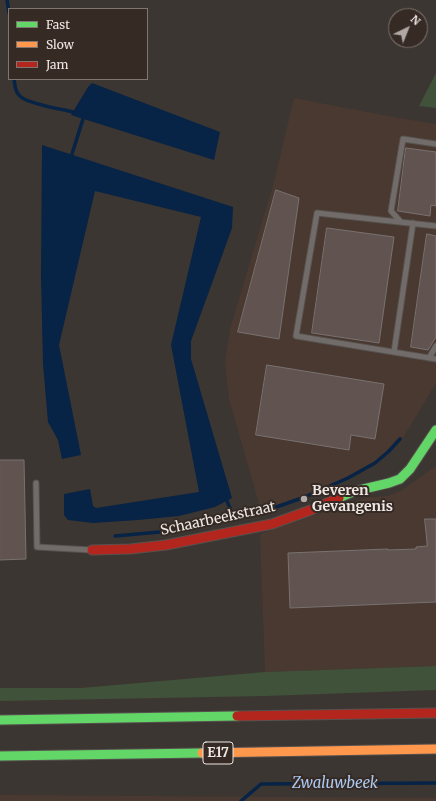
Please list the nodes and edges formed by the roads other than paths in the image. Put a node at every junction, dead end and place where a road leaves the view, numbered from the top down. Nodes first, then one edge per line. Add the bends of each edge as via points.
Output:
1 (436, 144) edge
2 (401, 222) junction
3 (412, 224) junction
4 (436, 226) edge
5 (436, 346) edge
6 (394, 352) junction
7 (429, 358) junction
8 (436, 359) edge
9 (434, 436) edge
10 (36, 483) dead end
11 (92, 550) joint
12 (436, 713) edge
13 (0, 720) edge
14 (436, 749) edge
15 (0, 756) edge

1 - 2 lane via 403,139 391,211
2 - 3 lane
2 - 6 lane via 317,213 296,336
3 - 4 lane
3 - 6 lane
5 - 7 lane
6 - 7 lane
7 - 8 lane
9 - 11 main road, Schaarbeekstraat via 400,479 355,491 272,524 166,545
10 - 11 lane via 37,547
12 - 13 main road
14 - 15 main road, E17

